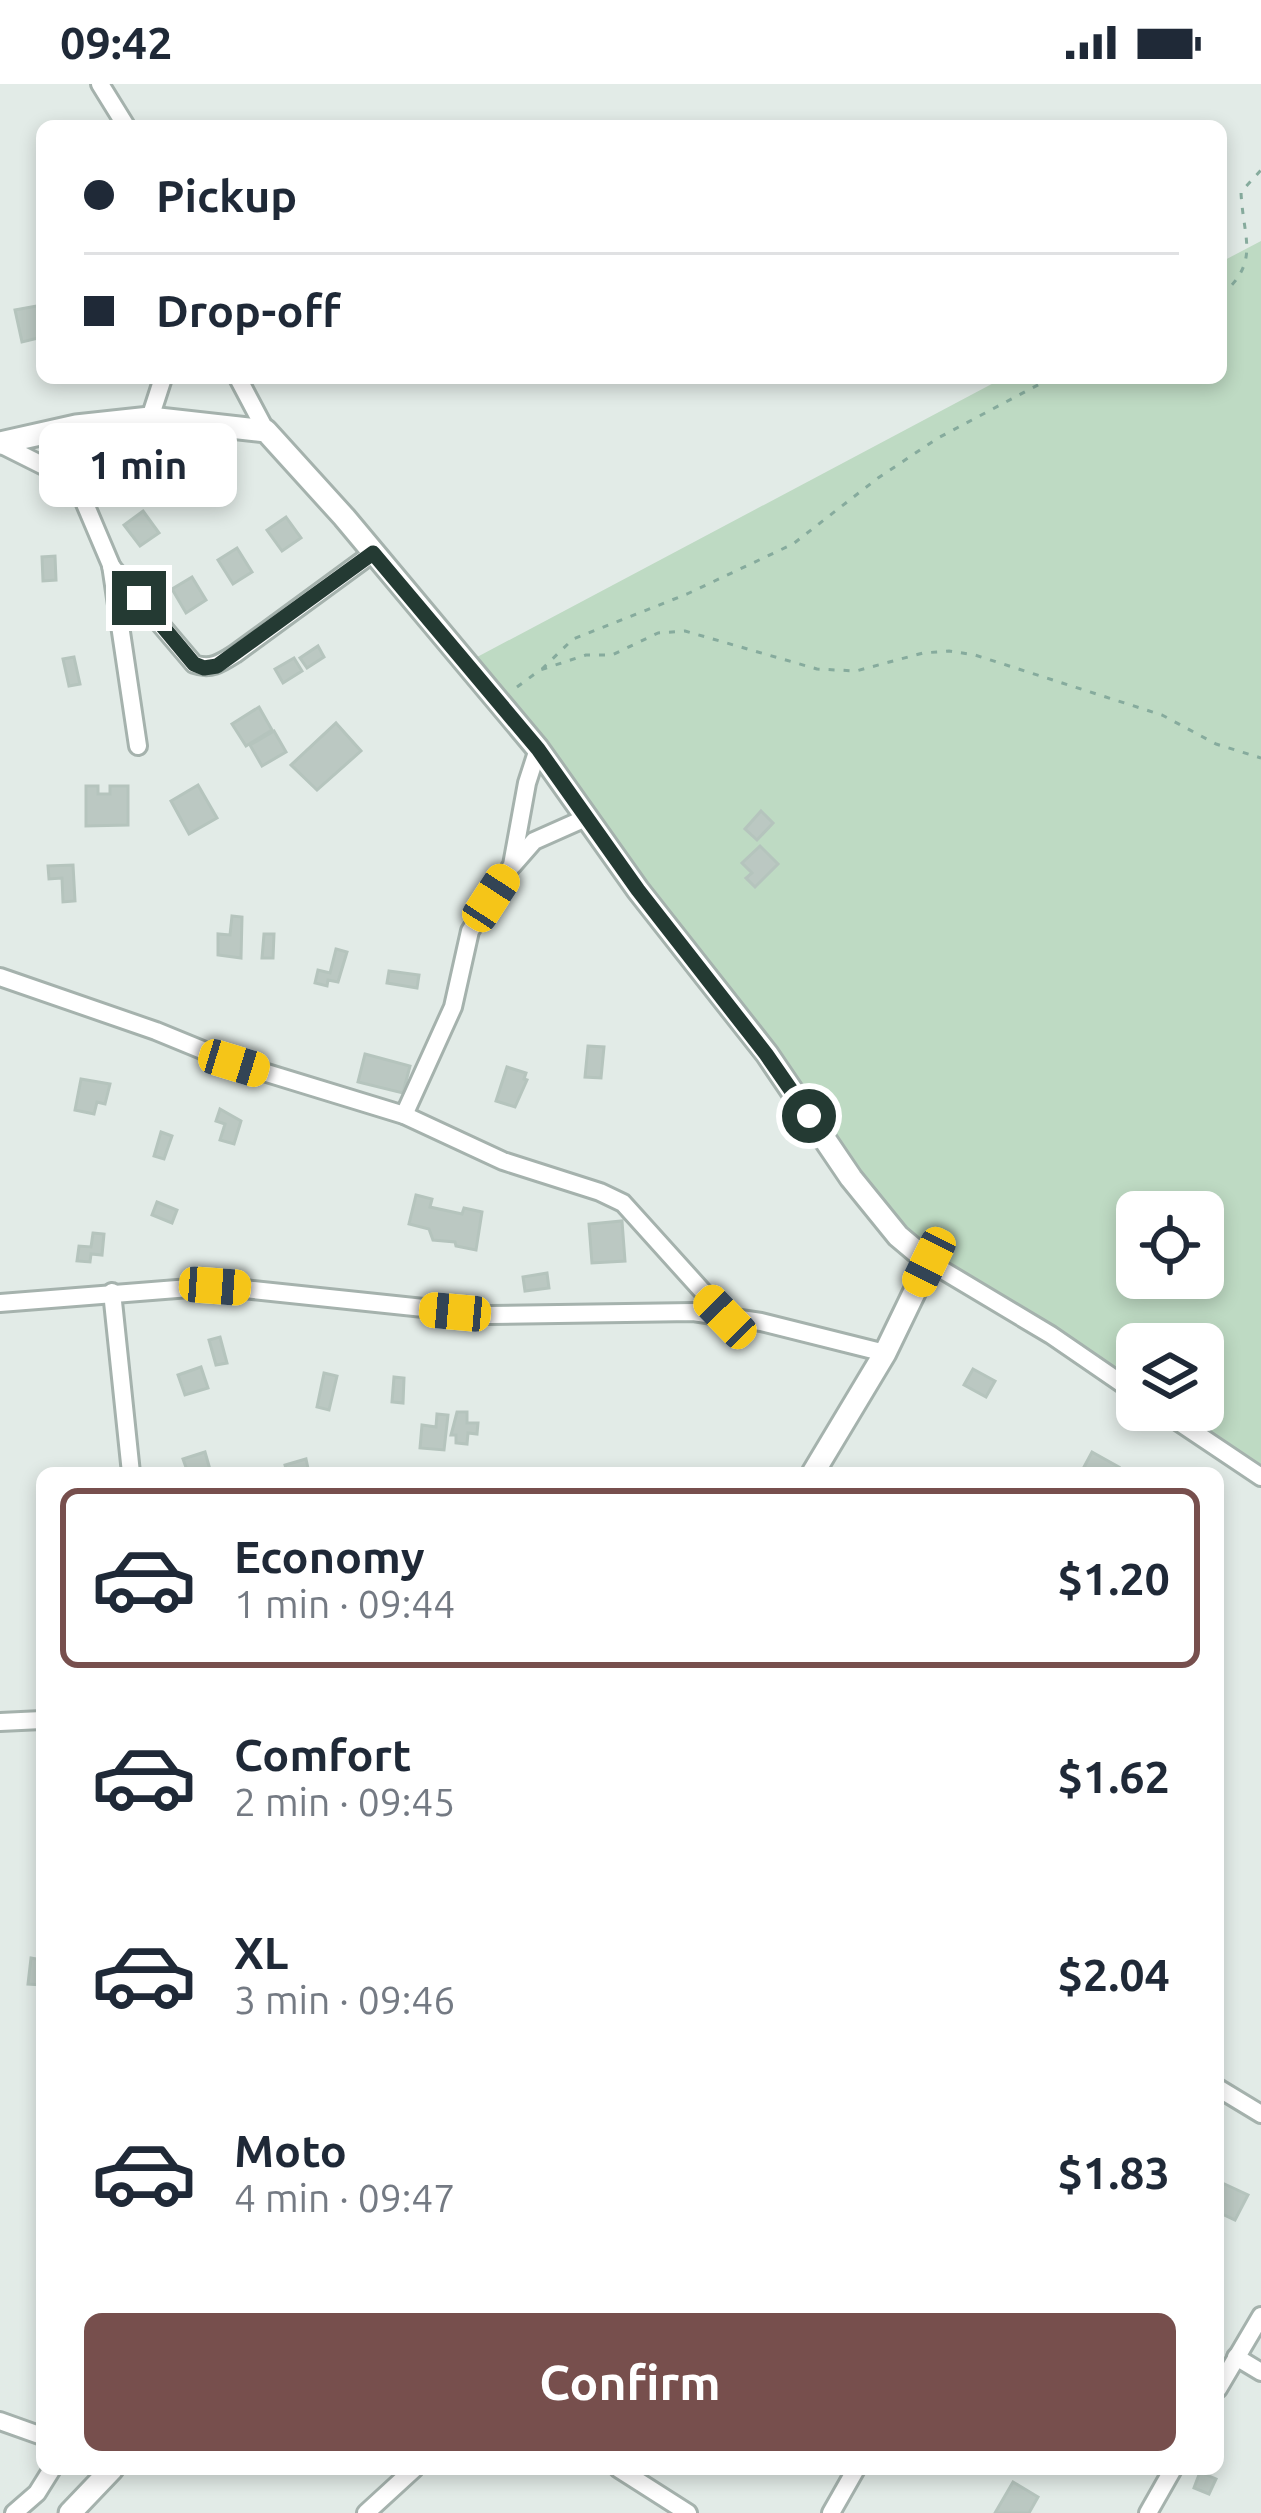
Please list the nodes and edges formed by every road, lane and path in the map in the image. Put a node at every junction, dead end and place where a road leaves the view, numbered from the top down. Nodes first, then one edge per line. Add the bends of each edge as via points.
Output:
1 (100, 84) edge
2 (122, 120) edge
3 (1261, 170) edge
4 (1255, 242) dead end
5 (1253, 269) dead end
6 (1227, 290) edge
7 (161, 384) edge
8 (241, 384) edge
9 (1040, 384) edge
10 (150, 418) junction
11 (266, 431) junction
12 (0, 443) edge
13 (373, 553) junction
14 (111, 565) junction
15 (540, 670) junction
16 (498, 701) junction
17 (138, 746) dead end
18 (538, 749) junction
19 (1261, 758) edge
20 (588, 817) junction
21 (512, 866) junction
22 (0, 977) edge
23 (404, 1115) junction
24 (929, 1262) junction
25 (112, 1292) junction
26 (0, 1303) edge
27 (725, 1317) junction
28 (885, 1353) junction
29 (1116, 1379) edge
30 (1192, 1431) edge
31 (130, 1467) edge
32 (817, 1467) edge
33 (1261, 1477) edge
34 (36, 1720) edge
35 (0, 1722) edge
36 (1224, 2092) edge
37 (1261, 2114) edge
38 (1261, 2316) edge
39 (1236, 2357) junction
40 (1261, 2372) edge
41 (1224, 2378) edge
42 (0, 2421) edge
43 (36, 2434) edge
44 (48, 2475) edge
45 (106, 2475) edge
46 (407, 2475) edge
47 (628, 2475) edge
48 (853, 2475) edge
49 (1170, 2475) edge
50 (14, 2513) edge
51 (70, 2513) edge
52 (366, 2513) edge
53 (688, 2513) edge
54 (831, 2513) edge
55 (1148, 2513) edge

1 - 2 street
3 - 4 path via 1240,192
5 - 6 path
7 - 10 street
8 - 11 street
9 - 15 path via 938,438 793,544 573,639
10 - 11 street
10 - 12 street
11 - 13 street
12 - 14 street via 76,485
13 - 14 street via 204,668
13 - 16 street
14 - 17 street
15 - 16 path
15 - 19 path via 685,631 818,669 856,671 950,651 1162,715
16 - 18 street
18 - 20 street
18 - 21 street
20 - 21 street via 534,841
20 - 24 street via 851,1178
21 - 23 street via 470,931 453,1007
22 - 23 street
23 - 27 street via 623,1203
24 - 28 street
24 - 29 street
25 - 26 street
25 - 27 street via 215,1286 490,1315
25 - 31 street
27 - 28 street
28 - 32 street
30 - 33 street
34 - 35 street
36 - 37 street
38 - 39 street
39 - 40 street
39 - 41 street
42 - 43 street
44 - 50 street
45 - 51 street
46 - 52 street
47 - 53 street
48 - 54 street
49 - 55 street

